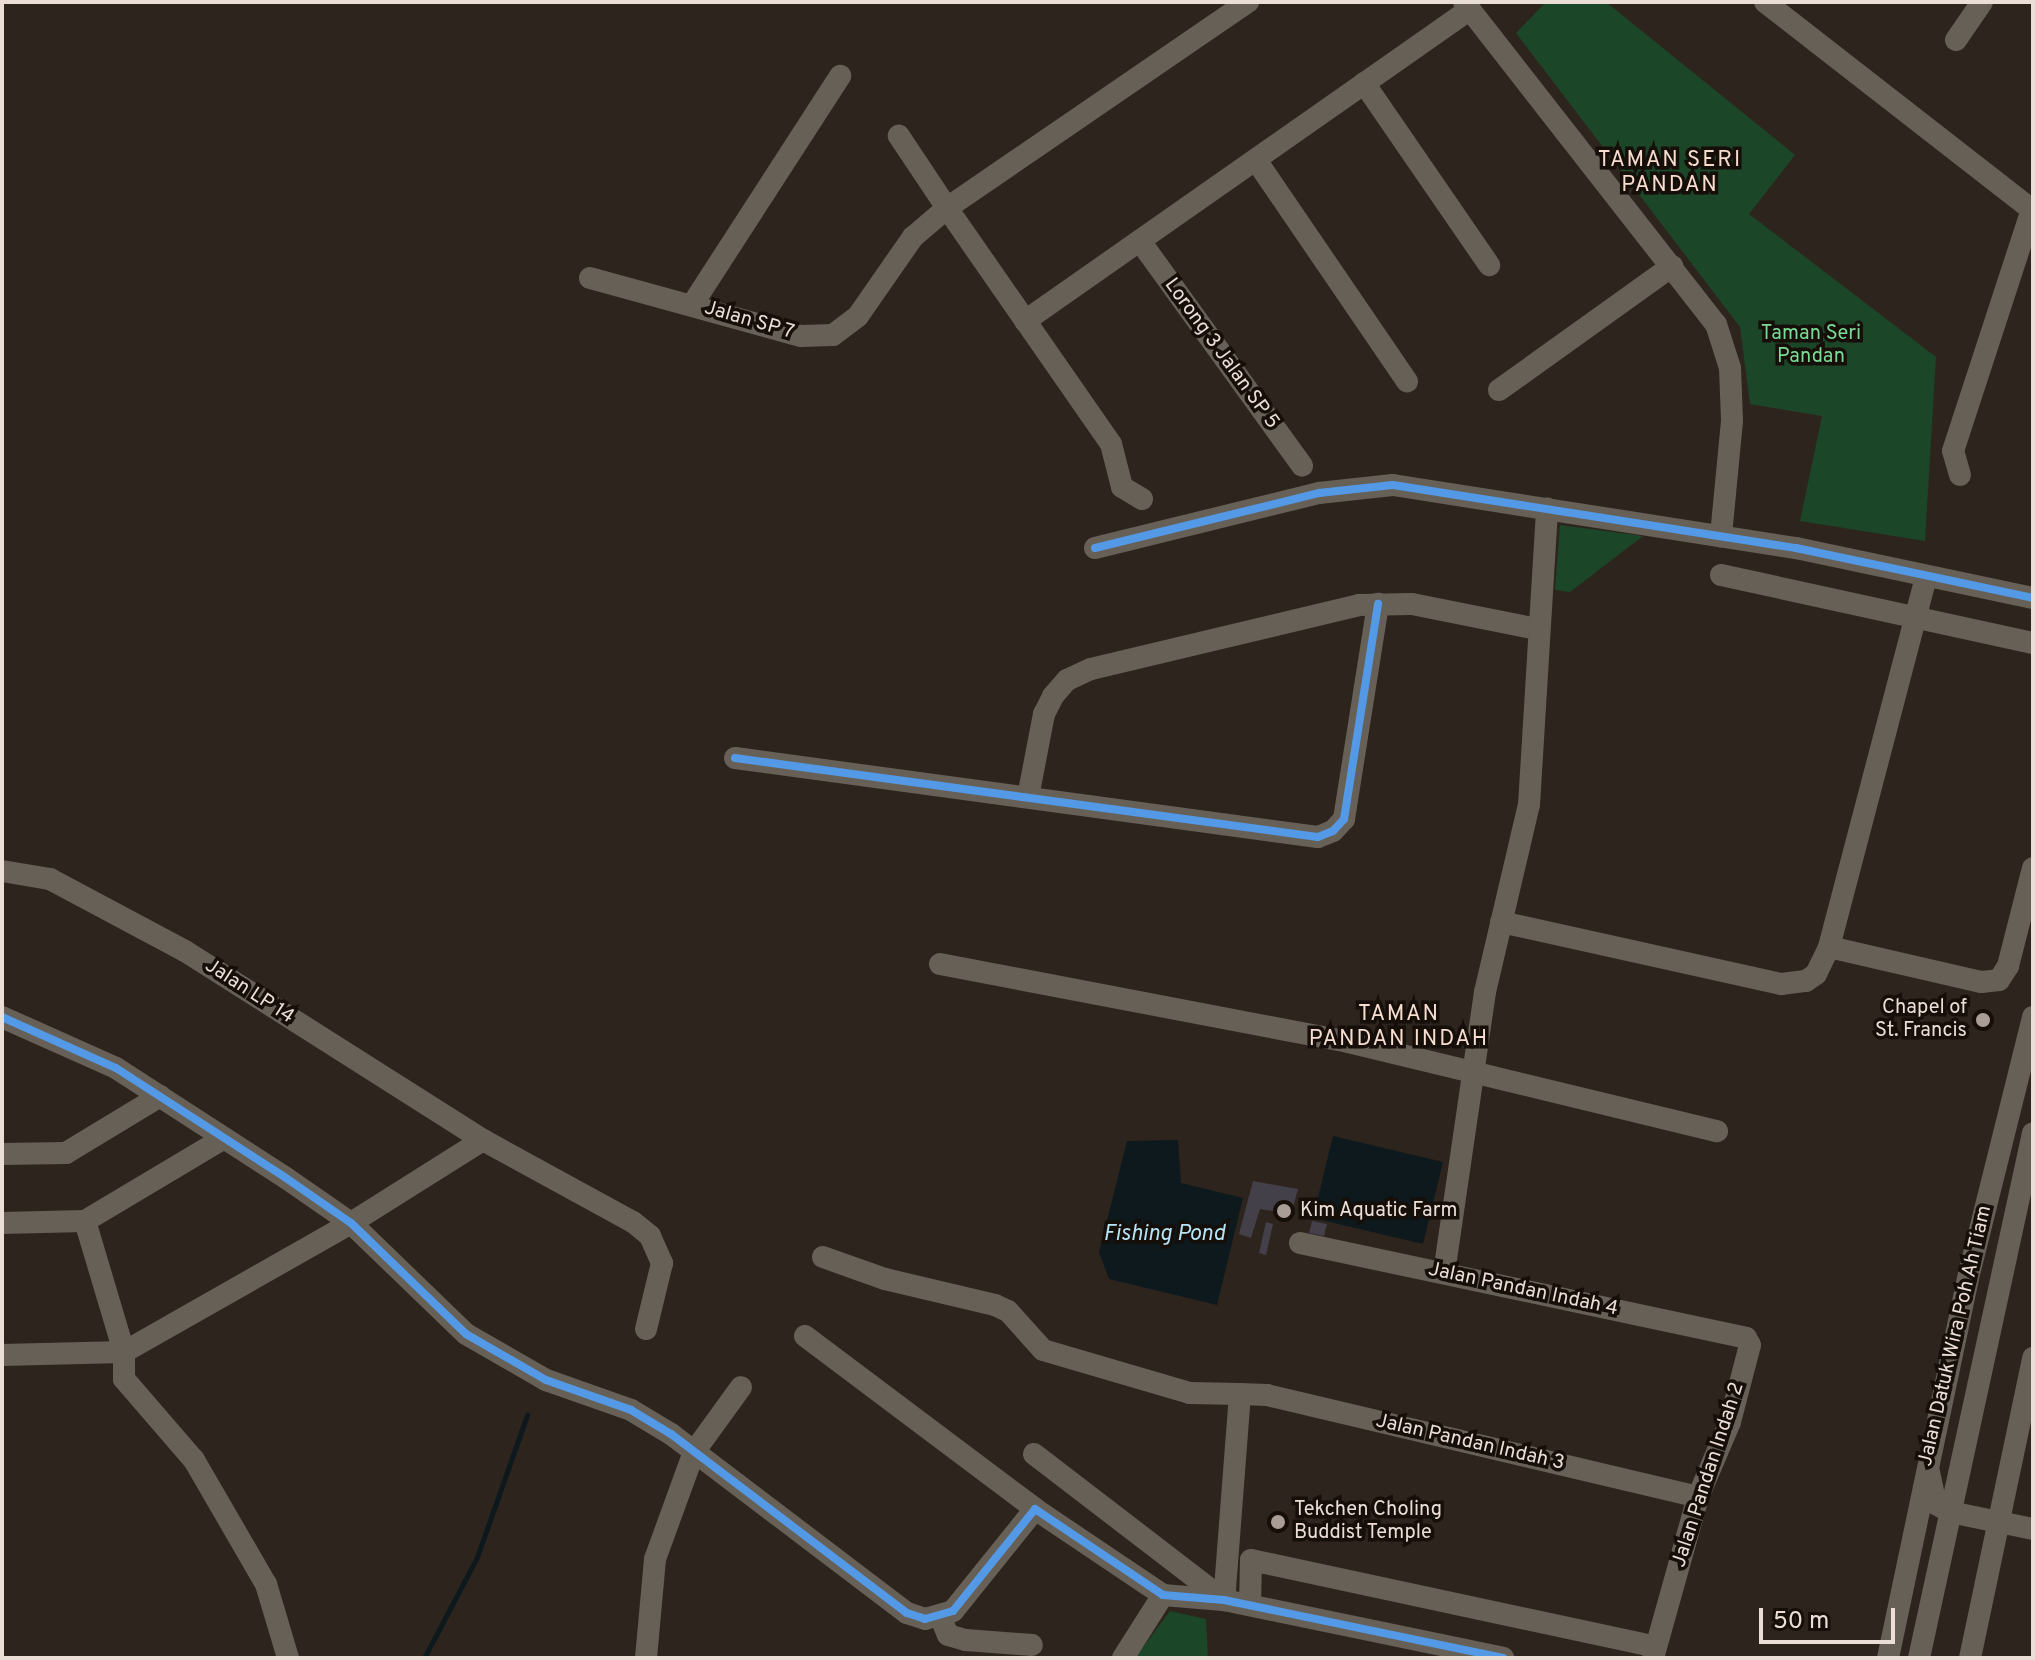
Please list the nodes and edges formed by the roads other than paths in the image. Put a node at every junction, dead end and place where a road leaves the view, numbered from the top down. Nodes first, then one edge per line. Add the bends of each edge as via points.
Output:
1 (1248, 2) edge
2 (1765, 2) edge
3 (1982, 2) edge
4 (1466, 6) edge
5 (1956, 40) dead end
6 (840, 76) dead end
7 (1364, 83) junction
8 (899, 136) dead end
9 (1256, 160) junction
10 (947, 208) junction
11 (2032, 211) edge
12 (1140, 241) junction
13 (1489, 265) dead end
14 (1672, 266) junction
15 (590, 278) dead end
16 (692, 305) junction
17 (1025, 321) junction
18 (1407, 381) dead end
19 (1499, 390) dead end
20 (1302, 466) dead end
21 (1960, 475) dead end
22 (1142, 499) dead end
23 (1547, 509) junction
24 (1721, 536) junction
25 (1095, 548) dead end
26 (1721, 575) dead end
27 (1926, 576) junction
28 (2033, 598) edge
29 (1378, 604) junction
30 (1916, 615) junction
31 (1537, 629) junction
32 (2033, 643) edge
33 (735, 758) dead end
34 (1028, 797) junction
35 (2033, 868) edge
36 (2, 871) edge
37 (1501, 922) junction
38 (1829, 947) junction
39 (940, 964) dead end
40 (2, 1017) edge
41 (2032, 1023) edge
42 (1472, 1070) junction
43 (160, 1096) junction
44 (1717, 1131) dead end
45 (2033, 1133) edge
46 (224, 1138) junction
47 (483, 1140) junction
48 (2, 1154) edge
49 (85, 1221) junction
50 (2, 1223) edge
51 (351, 1223) junction
52 (1300, 1243) dead end
53 (823, 1257) dead end
54 (1444, 1273) junction
55 (646, 1329) dead end
56 (805, 1336) dead end
57 (1746, 1338) joint
58 (124, 1352) junction
59 (2, 1355) edge
60 (2033, 1358) edge
61 (741, 1387) dead end
62 (1240, 1394) junction
63 (694, 1452) junction
64 (1034, 1454) dead end
65 (1927, 1459) junction
66 (1698, 1497) junction
67 (1035, 1509) junction
68 (1950, 1512) junction
69 (2000, 1522) junction
70 (2033, 1529) edge
71 (1163, 1595) junction
72 (1224, 1600) junction
73 (1250, 1605) junction
74 (941, 1618) junction
75 (1032, 1645) dead end
76 (1889, 1651) edge
77 (1654, 1652) edge
78 (288, 1658) edge
79 (646, 1658) edge
80 (1123, 1658) edge
81 (1503, 1658) edge
82 (1919, 1658) edge
83 (1970, 1658) edge

1 - 10 street, Jalan SP 7
2 - 11 street
3 - 5 street
4 - 7 street
4 - 14 street
6 - 16 street
7 - 9 street
7 - 13 street
8 - 10 street
9 - 12 street
9 - 18 street
10 - 16 street, Jalan SP 7 via 913,237 858,316 833,335 801,336
10 - 17 street
11 - 21 street via 1953,451
12 - 17 street
12 - 20 street, Lorong 3 Jalan SP 5
14 - 19 street
14 - 24 street via 1716,324 1730,368 1732,421
15 - 16 street, Jalan SP 7
17 - 22 street via 1111,444 1122,487
23 - 24 street
23 - 25 street via 1428,487 1357,487
23 - 31 street
24 - 27 street
26 - 30 street
27 - 28 street
27 - 30 street
29 - 31 street via 1412,604
29 - 34 street via 1289,619 1091,669 1067,680 1044,714
29 - 34 street via 1347,804 1333,831 1301,838
30 - 32 street
30 - 38 street
31 - 37 street via 1529,805
33 - 34 street
35 - 38 street via 2008,966 1999,980 1981,982
36 - 47 street, Jalan LP 14 via 50,879 185,951
37 - 38 street via 1781,984 1816,974
37 - 42 street
39 - 42 street
40 - 43 street via 116,1068
41 - 65 street, Jalan Datuk Wira Poh Ah Tiam
42 - 44 street
42 - 54 street
43 - 46 street
43 - 48 street via 66,1153
45 - 68 street, Jalan Datuk Wira Poh Ah Tiam
46 - 49 street
46 - 51 street
47 - 51 street
47 - 55 street, Jalan LP 14 via 650,1236 662,1263
49 - 50 street
49 - 58 street
51 - 58 street
51 - 63 street via 466,1334 546,1380 631,1410
52 - 54 street, Jalan Pandan Indah 4
53 - 62 street, Jalan Pandan Indah 3 via 885,1279 995,1305 1008,1311 1043,1350 1190,1393
54 - 57 street, Jalan Pandan Indah 4
56 - 67 street
57 - 66 street, Jalan Pandan Indah 2 via 1750,1345 1730,1422
58 - 59 street
58 - 78 street via 124,1379 194,1460 266,1584
60 - 69 street
61 - 63 street
62 - 66 street, Jalan Pandan Indah 3 via 1267,1395
62 - 72 street
63 - 74 street via 907,1613
63 - 79 street via 655,1559
64 - 72 street
65 - 68 street via 1930,1492 1936,1504
65 - 76 street, Jalan Datuk Wira Poh Ah Tiam
66 - 77 street, Jalan Pandan Indah 2
67 - 71 street
67 - 74 street via 953,1611
68 - 69 street
68 - 76 street via 1926,1526
68 - 82 street, Jalan Datuk Wira Poh Ah Tiam
69 - 70 street
69 - 83 street
71 - 72 street
71 - 80 street
72 - 73 street
73 - 77 street via 1251,1560
73 - 81 street
74 - 75 street via 948,1635

